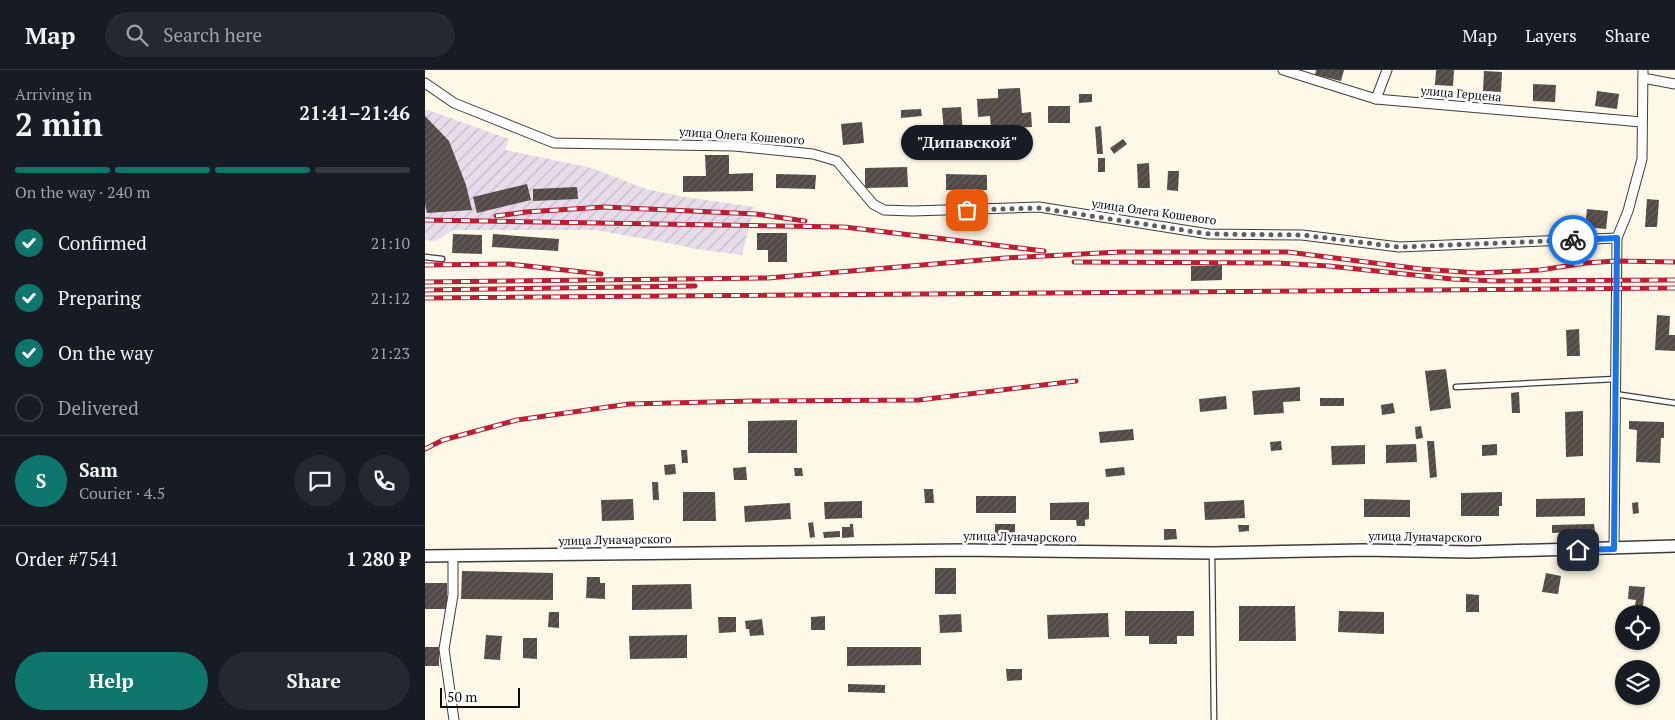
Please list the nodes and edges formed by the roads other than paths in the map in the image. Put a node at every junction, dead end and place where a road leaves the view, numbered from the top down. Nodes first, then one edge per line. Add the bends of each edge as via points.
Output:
1 (1283, 70) edge
2 (1387, 70) edge
3 (1643, 74) edge
4 (425, 83) edge
5 (1675, 84) edge
6 (1376, 99) junction
7 (1642, 122) junction
8 (1617, 238) junction
9 (425, 258) edge
10 (442, 259) dead end
11 (1615, 379) junction
12 (1456, 387) dead end
13 (1615, 394) junction
14 (1675, 403) edge
15 (1675, 546) edge
16 (1614, 549) junction
17 (1212, 553) junction
18 (425, 556) edge
19 (453, 556) junction
20 (454, 720) edge
21 (1214, 720) edge

1 - 6 street, улица Герцена
2 - 6 street
3 - 5 street
3 - 7 street
4 - 8 street, улица Олега Кошевого via 453,103 554,143 734,146 813,154 837,161 873,204 885,210 1039,208 1209,234 1302,235 1399,247
6 - 7 street, улица Герцена
7 - 8 street via 1642,159
8 - 11 street
9 - 10 lane
11 - 12 lane
11 - 13 street
13 - 14 lane
13 - 16 street
15 - 16 street, улица Луначарского
16 - 17 street, улица Луначарского
17 - 19 street, улица Луначарского via 965,550
17 - 21 lane
18 - 19 street, улица Луначарского
19 - 20 street via 453,595 444,649

